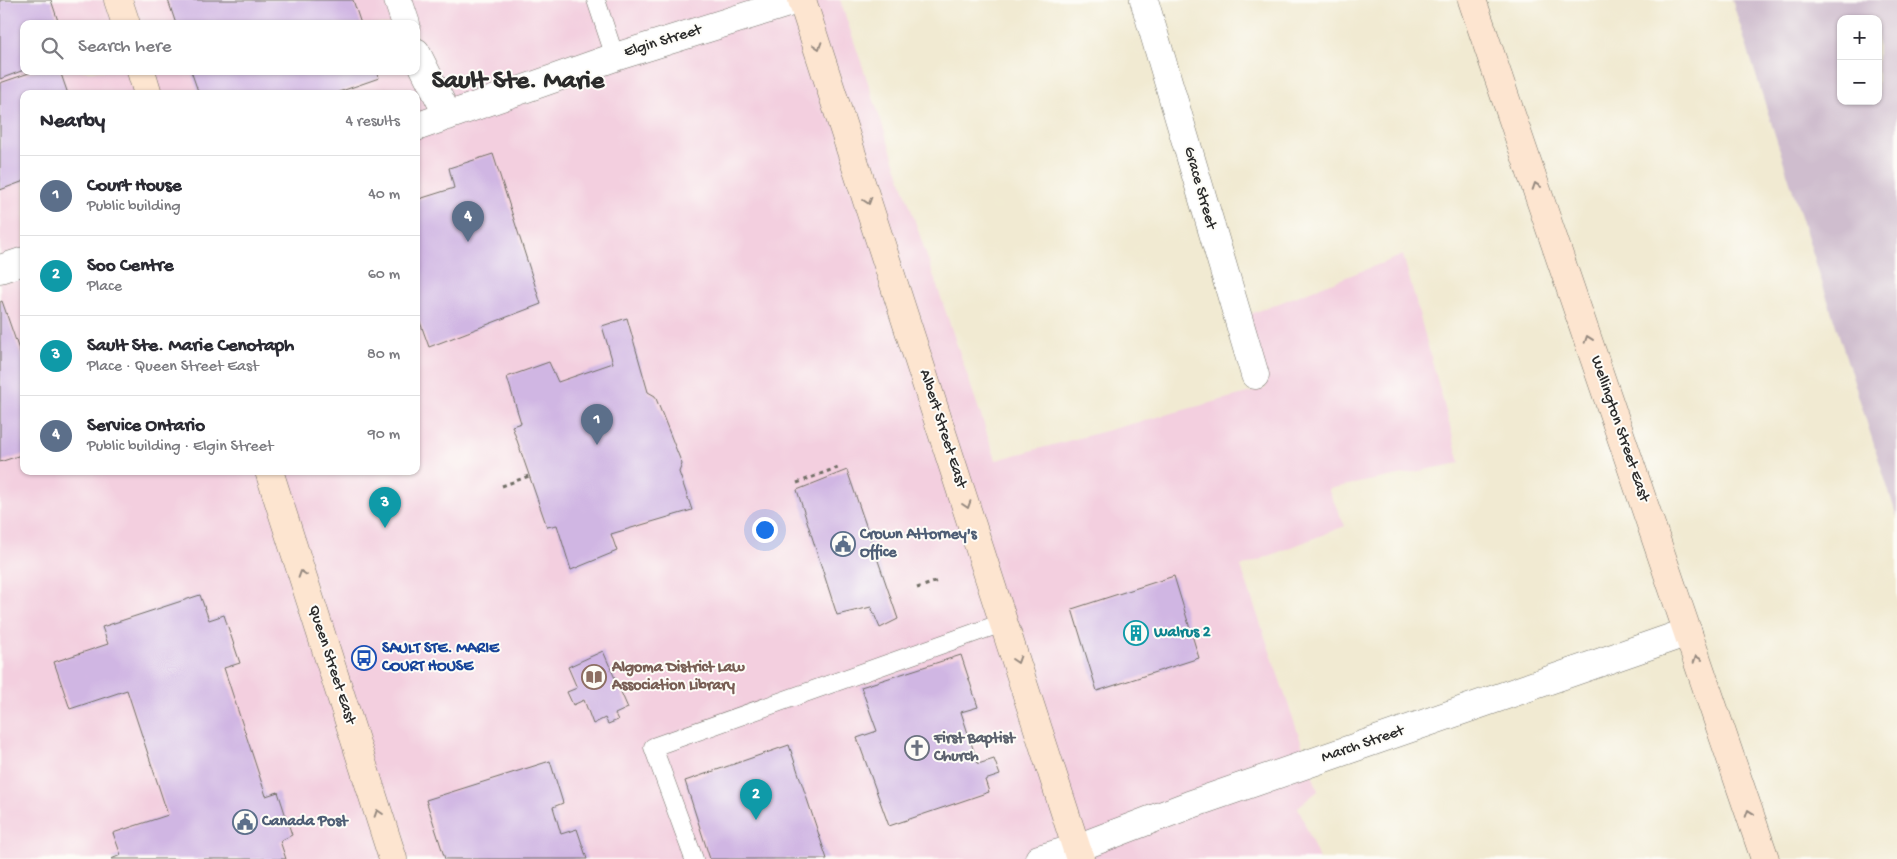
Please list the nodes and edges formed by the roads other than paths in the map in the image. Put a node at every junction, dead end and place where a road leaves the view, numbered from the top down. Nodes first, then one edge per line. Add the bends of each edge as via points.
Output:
1 (118, 0) edge
2 (398, 0) edge
3 (596, 0) edge
4 (798, 0) edge
5 (802, 0) edge
6 (1144, 0) edge
7 (1472, 0) edge
8 (125, 20) edge
9 (405, 20) edge
10 (615, 57) junction
11 (420, 60) edge
12 (142, 75) edge
13 (147, 90) edge
14 (448, 116) junction
15 (420, 126) edge
16 (20, 262) edge
17 (0, 269) edge
18 (1255, 375) dead end
19 (270, 475) edge
20 (1005, 622) junction
21 (1688, 632) junction
22 (1078, 853) edge
23 (392, 859) edge
24 (694, 859) edge
25 (1039, 859) edge
26 (1765, 859) edge

1 - 8 main road
2 - 9 street
3 - 10 lane
4 - 10 street, Elgin Street
5 -> 20 main road, Albert Street East
6 - 18 street, Grace Street
21 -> 7 main road, Wellington Street East
10 - 14 street, Elgin Street
11 - 14 street
12 - 13 main road
14 - 15 street, Elgin Street
16 - 17 street
23 -> 19 main road, Queen Street East
20 -> 22 main road, Albert Street East
20 - 24 lane via 654,747
21 - 22 street, March Street via 1189,805
26 -> 21 main road, Wellington Street East
22 - 25 street, March Street

